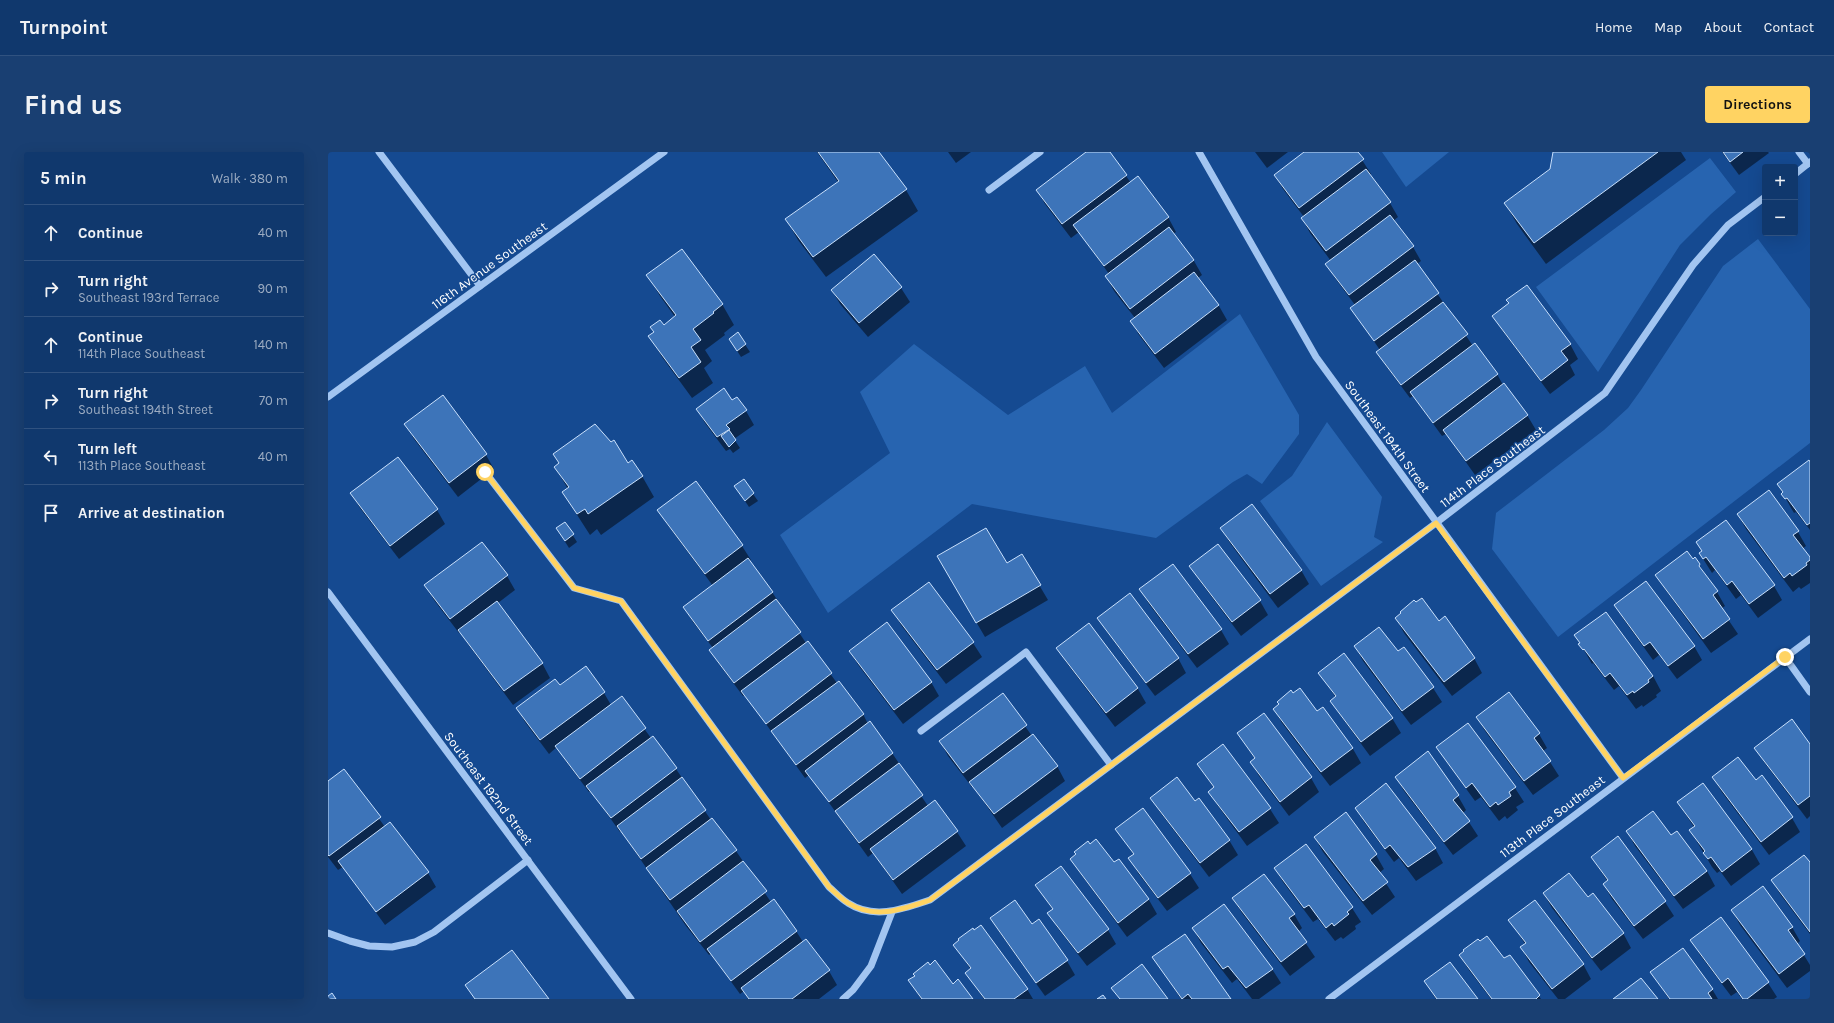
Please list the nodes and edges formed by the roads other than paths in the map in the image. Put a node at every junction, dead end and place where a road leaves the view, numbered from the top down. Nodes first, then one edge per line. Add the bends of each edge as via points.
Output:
1 (379, 152) edge
2 (664, 152) edge
3 (1040, 152) edge
4 (1199, 152) edge
5 (1799, 152) edge
6 (1809, 163) edge
7 (1798, 172) edge
8 (988, 190) dead end
9 (1762, 199) edge
10 (480, 286) junction
11 (328, 397) edge
12 (485, 472) dead end
13 (1436, 523) junction
14 (328, 592) edge
15 (1810, 639) edge
16 (1785, 657) junction
17 (1810, 692) edge
18 (921, 731) dead end
19 (1111, 765) junction
20 (1623, 778) junction
21 (528, 860) junction
22 (892, 912) junction
23 (328, 933) edge
24 (631, 999) edge
25 (843, 999) edge
26 (1329, 999) edge

1 - 10 street
2 - 10 street, 116th Avenue Southeast
3 - 8 street
4 - 13 street, Southeast 194th Street via 1316,357
5 - 6 street
6 - 7 street
9 - 13 street, 114th Place Southeast via 1728,225 1692,265 1605,394
10 - 11 street, 116th Avenue Southeast
12 - 22 street, 114th Place Southeast via 574,588 621,601 829,887 849,904 867,911
13 - 19 street, 114th Place Southeast
13 - 20 street, Southeast 194th Street
14 - 21 street, Southeast 192nd Street
15 - 16 street, 113th Place Southeast
16 - 17 street
16 - 20 street, 113th Place Southeast
18 - 19 street via 1026,652
19 - 22 street, 114th Place Southeast via 930,900
20 - 26 street, 113th Place Southeast
21 - 23 street via 434,932 415,942 392,947 369,946
21 - 24 street, Southeast 192nd Street
22 - 25 street via 871,966

